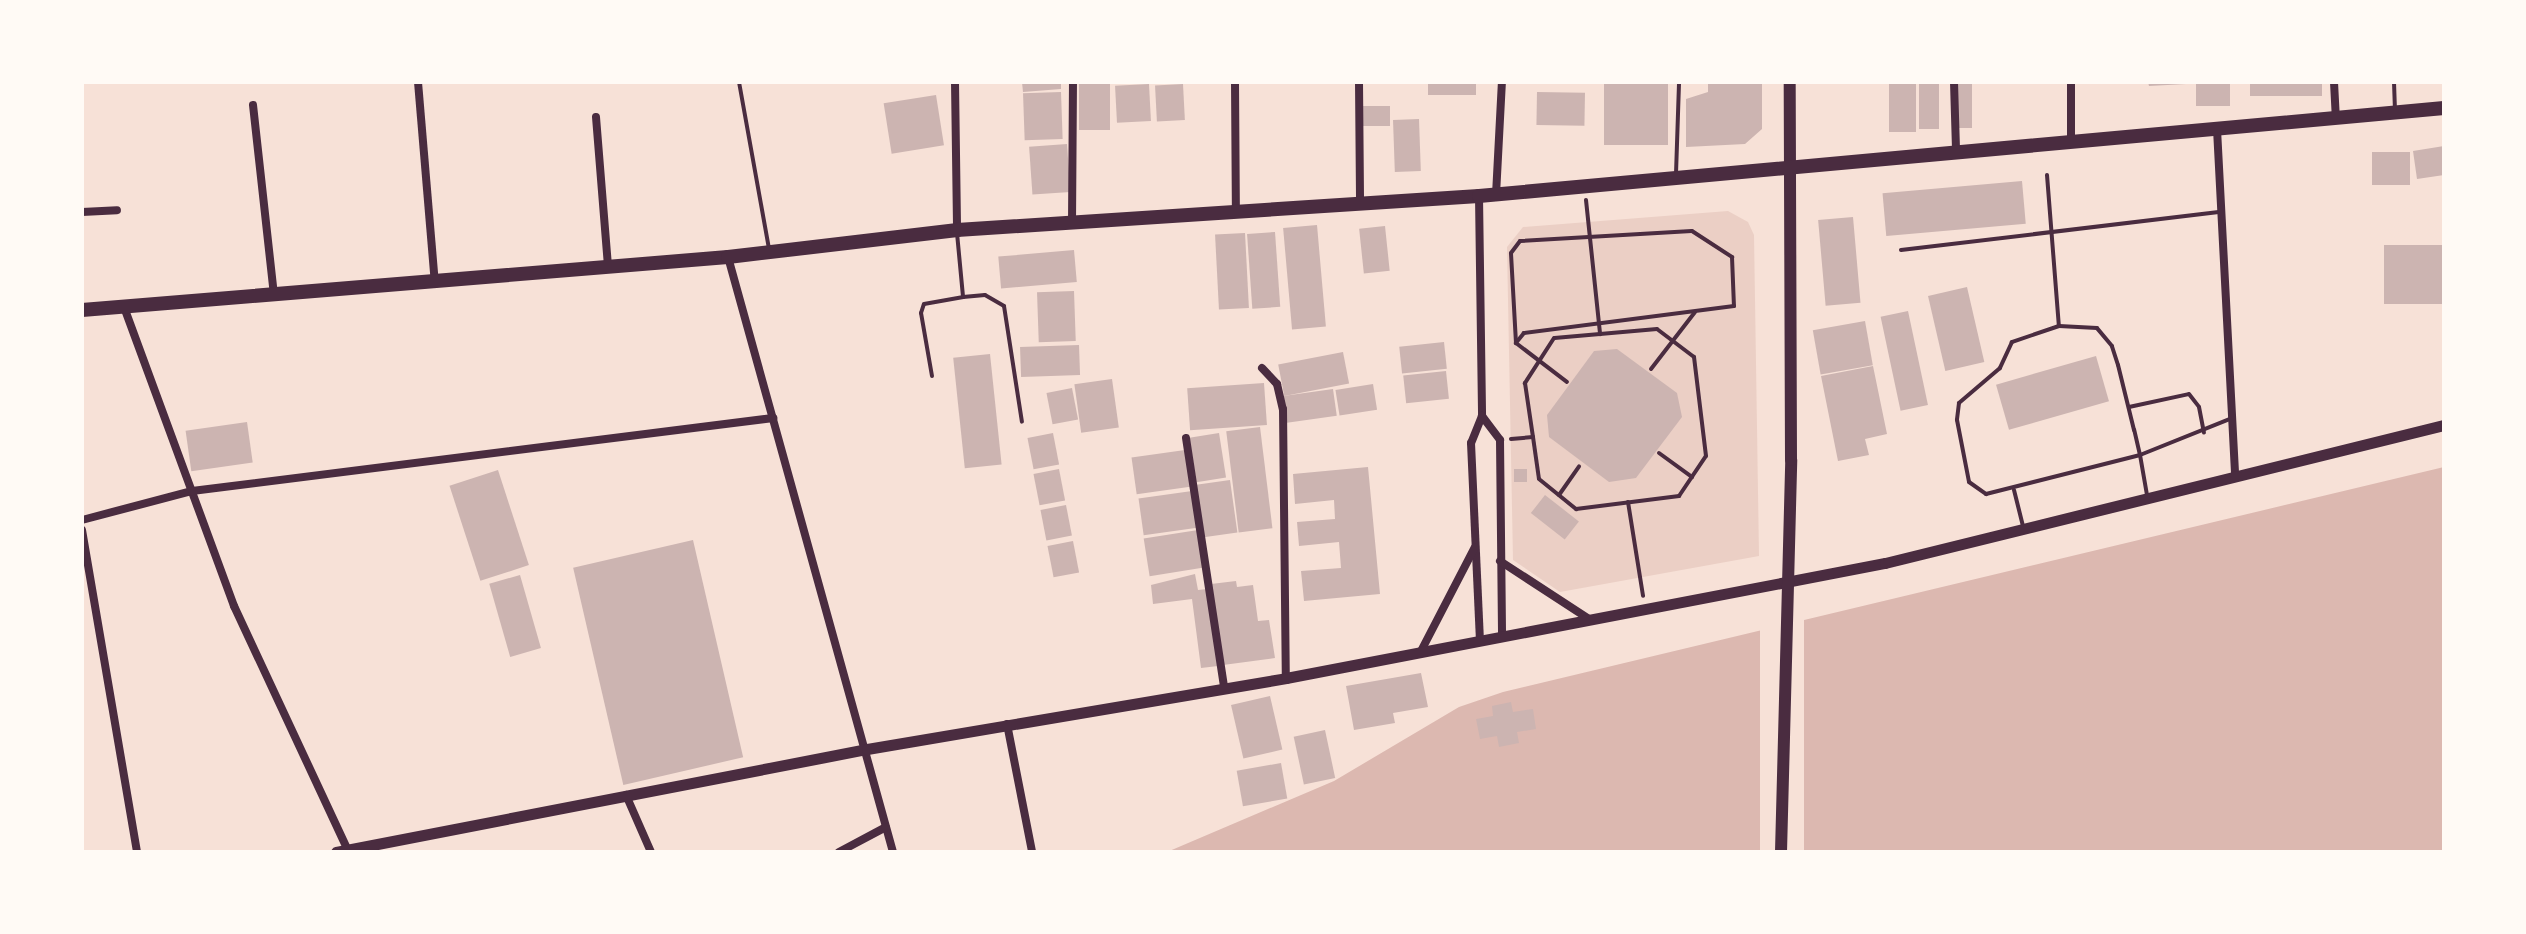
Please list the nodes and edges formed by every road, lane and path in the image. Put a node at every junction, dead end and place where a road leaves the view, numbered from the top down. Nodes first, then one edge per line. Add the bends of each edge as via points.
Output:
1 (418, 82) edge
2 (739, 82) edge
3 (955, 82) edge
4 (1073, 82) edge
5 (1235, 82) edge
6 (1359, 82) edge
7 (1502, 82) edge
8 (1679, 82) edge
9 (1790, 82) edge
10 (1954, 82) edge
11 (2071, 82) edge
12 (2334, 82) edge
13 (2394, 82) edge
14 (253, 105) dead end
15 (2444, 108) edge
16 (2395, 112) junction
17 (596, 117) dead end
18 (2336, 118) junction
19 (2217, 129) junction
20 (2071, 142) junction
21 (1956, 151) junction
22 (1791, 165) junction
23 (2047, 175) dead end
24 (1676, 177) junction
25 (1584, 186) junction
26 (1496, 195) junction
27 (1479, 196) junction
28 (1360, 206) junction
29 (117, 210) dead end
30 (82, 212) edge
31 (2222, 212) junction
32 (1236, 214) junction
33 (1072, 223) junction
34 (957, 230) junction
35 (2049, 234) junction
36 (1590, 237) junction
37 (1901, 250) dead end
38 (770, 252) junction
39 (728, 257) junction
40 (608, 267) junction
41 (435, 283) junction
42 (274, 295) junction
43 (963, 297) junction
44 (124, 307) junction
45 (82, 310) edge
46 (1697, 310) junction
47 (1599, 323) junction
48 (2059, 326) junction
49 (1600, 334) junction
50 (1672, 341) junction
51 (1516, 343) junction
52 (1538, 362) junction
53 (1262, 368) dead end
54 (1651, 369) dead end
55 (932, 376) dead end
56 (1567, 382) dead end
57 (2128, 407) junction
58 (1482, 416) junction
59 (773, 418) junction
60 (2232, 418) junction
61 (1022, 422) dead end
62 (2444, 425) edge
63 (2204, 433) junction
64 (1533, 437) junction
65 (1186, 438) dead end
66 (1500, 440) junction
67 (1659, 453) dead end
68 (2140, 455) junction
69 (1579, 466) dead end
70 (2235, 475) junction
71 (1692, 477) junction
72 (2014, 490) junction
73 (192, 491) junction
74 (1559, 495) junction
75 (2148, 497) junction
76 (1628, 502) junction
77 (82, 520) edge
78 (2023, 528) junction
79 (82, 530) edge
80 (1476, 545) junction
81 (1500, 561) junction
82 (1646, 610) junction
83 (1591, 620) junction
84 (1502, 637) junction
85 (1480, 641) junction
86 (1420, 653) junction
87 (1286, 678) junction
88 (1224, 687) junction
89 (1007, 724) junction
90 (867, 749) junction
91 (626, 795) junction
92 (886, 827) junction
93 (344, 851) edge
94 (137, 852) edge
95 (651, 852) edge
96 (839, 852) edge
97 (893, 852) edge
98 (1032, 852) edge
99 (1781, 852) edge

1 - 41 street
2 - 38 lane
3 - 34 street
4 - 33 street
5 - 32 street
6 - 28 street
7 - 26 street
8 - 24 lane
9 - 22 main road
10 - 21 street
11 - 20 street
12 - 18 street
13 - 16 lane
14 - 42 street
15 - 16 main road
16 - 18 main road
17 - 40 street
18 - 19 main road
19 - 20 main road
19 - 31 street
20 - 21 main road
21 - 22 main road
22 - 24 main road
22 - 99 main road via 1791,460
23 - 35 lane
24 - 25 main road
25 - 26 main road
25 - 36 path
26 - 27 main road
27 - 28 main road
27 - 58 street
28 - 32 main road
29 - 30 street
31 - 35 lane
31 - 60 street
32 - 33 main road
33 - 34 main road
34 - 38 main road
34 - 43 lane
35 - 37 lane
35 - 48 lane
36 - 46 path via 1692,231 1732,257 1734,306
36 - 47 path
36 - 51 path via 1520,241 1511,253
38 - 39 main road
39 - 40 main road
39 - 59 street
40 - 41 main road
41 - 42 main road
42 - 44 main road
43 - 55 lane via 924,304
43 - 61 lane via 985,295 1004,306
44 - 45 main road
44 - 73 street
46 - 47 path
46 - 50 path
47 - 49 path
47 - 51 path via 1524,333
48 - 57 lane via 2088,326 2105,334
48 - 72 lane via 2012,342 2000,368 1959,403 1957,420 1969,482 1986,494
49 - 50 path via 1657,329
49 - 52 path via 1554,338
50 - 54 path
50 - 71 path via 1694,357 1706,456
51 - 52 path
52 - 56 path
52 - 64 path via 1525,383
53 - 87 street via 1277,384 1283,409
57 - 63 lane via 2189,394 2199,407
57 - 68 lane
58 - 66 street
58 - 80 street via 1471,443
59 - 73 street
59 - 90 street
60 - 63 lane
60 - 70 street
62 - 70 street
63 - 68 lane
64 - 66 path
64 - 74 path via 1539,479
65 - 88 street
66 - 81 street
67 - 71 path
68 - 72 lane
68 - 75 lane
69 - 74 path
70 - 75 street
71 - 76 path via 1679,496
72 - 78 lane
73 - 77 street
73 - 93 street via 234,606
74 - 76 path via 1576,509
75 - 78 street
76 - 82 path
78 - 82 street via 1885,563
79 - 94 street
80 - 85 street
80 - 86 street
81 - 83 street
81 - 84 street
82 - 83 street
83 - 84 street
84 - 85 street
85 - 86 street
86 - 87 street
87 - 88 street
88 - 89 street
89 - 90 street
89 - 98 street
90 - 91 street
90 - 92 street
91 - 93 street
91 - 95 street
92 - 96 street
92 - 97 street

